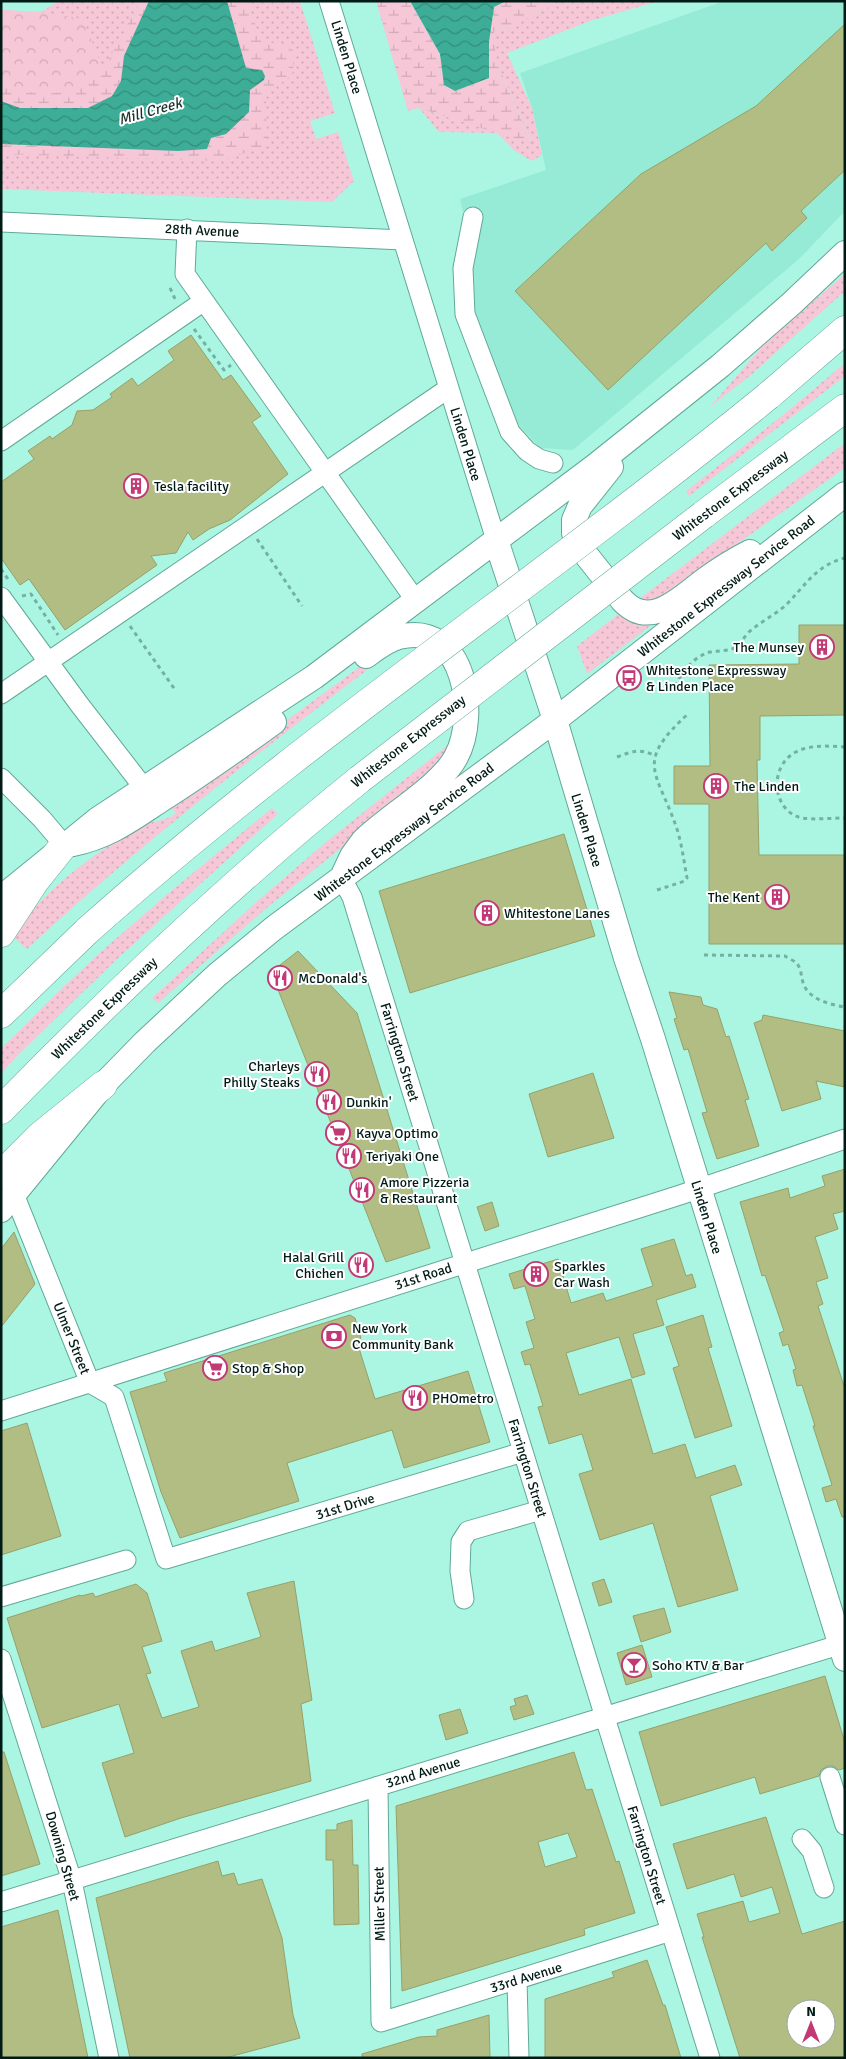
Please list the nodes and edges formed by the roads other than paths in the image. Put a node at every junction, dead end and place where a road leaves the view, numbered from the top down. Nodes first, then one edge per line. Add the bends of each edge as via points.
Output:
1 (329, 1) edge
2 (473, 216) dead end
3 (1, 222) edge
4 (187, 229) junction
5 (403, 240) junction
6 (845, 253) edge
7 (204, 301) junction
8 (845, 330) edge
9 (449, 388) junction
10 (845, 408) edge
11 (647, 426) junction
12 (1, 441) edge
13 (553, 463) dead end
14 (326, 472) junction
15 (845, 494) edge
16 (805, 524) junction
17 (496, 540) junction
18 (12, 594) edge
19 (416, 601) junction
20 (49, 662) junction
21 (1, 694) edge
22 (555, 720) junction
23 (1, 778) edge
24 (144, 788) junction
25 (64, 845) junction
26 (342, 879) junction
27 (1, 898) edge
28 (1, 933) edge
29 (1, 1014) edge
30 (103, 1086) joint
31 (1, 1111) edge
32 (845, 1139) edge
33 (699, 1189) junction
34 (5, 1193) edge
35 (465, 1263) junction
36 (90, 1383) junction
37 (1, 1411) edge
38 (523, 1452) junction
39 (541, 1510) junction
40 (166, 1559) joint
41 (126, 1560) dead end
42 (1, 1597) edge
43 (464, 1599) dead end
44 (843, 1649) edge
45 (1, 1659) edge
46 (604, 1717) junction
47 (830, 1778) dead end
48 (378, 1786) junction
49 (845, 1825) edge
50 (802, 1839) dead end
51 (72, 1881) junction
52 (824, 1888) dead end
53 (1, 1902) edge
54 (671, 1931) junction
55 (517, 1980) junction
56 (381, 2022) joint
57 (109, 2058) edge
58 (519, 2058) edge
59 (710, 2058) edge

1 - 5 street, Linden Place
2 - 13 street via 464,268 465,314 510,432 527,451
3 - 4 street, 28th Avenue
4 - 5 street, 28th Avenue
4 - 7 street via 184,274
5 - 9 street, Linden Place
6 - 11 main road via 739,350
7 - 12 street
7 - 14 street
8 - 29 highway, bridge via 680,466 254,791 88,930
9 - 14 street
9 - 17 street, Linden Place
10 - 31 highway, Whitestone Expressway, bridge via 360,779 183,932 96,1013
11 - 16 main road via 584,499 573,526 579,546 630,607 646,612 665,608 729,563
11 - 17 main road
14 - 19 street
14 - 20 street
15 - 16 main road, Whitestone Expressway Service Road
16 - 22 main road, Whitestone Expressway Service Road
17 - 19 main road
17 - 22 main road, Linden Place
18 - 20 street
19 - 24 main road via 307,682
20 - 21 street
20 - 24 street
22 - 26 main road, Whitestone Expressway Service Road
22 - 33 main road, Linden Place
23 - 25 street
24 - 25 main road
25 - 26 main road via 99,838 117,828 196,778 388,641 420,636 442,646 461,673 465,685 466,715 461,747 445,772 362,841
25 - 27 main road
25 - 28 highway
26 - 30 main road, Whitestone Expressway Service Road via 217,975
26 - 35 street, Farrington Street via 352,897
30 - 34 highway via 40,1136
32 - 33 street, 31st Road
33 - 35 street, 31st Road
33 - 44 main road, Linden Place
34 - 36 street, Ulmer Street
35 - 36 street, 31st Road
35 - 38 street, Farrington Street
36 - 37 street, 31st Road
36 - 40 street, Ulmer Street via 114,1397
38 - 39 street, Farrington Street
38 - 40 street, 31st Drive
39 - 43 street via 468,1531 461,1542 460,1571
39 - 46 street, Farrington Street
41 - 42 street
44 - 46 street, 32nd Avenue
45 - 51 street, Downing Street
46 - 48 street, 32nd Avenue
46 - 54 street, Farrington Street
47 - 49 street
48 - 51 street, 32nd Avenue
48 - 56 street, Miller Street
50 - 52 street via 812,1851
51 - 53 street, 32nd Avenue
51 - 57 street, Downing Street
54 - 55 street, 33rd Avenue
54 - 59 street, Farrington Street
55 - 56 street, 33rd Avenue
55 - 58 street

